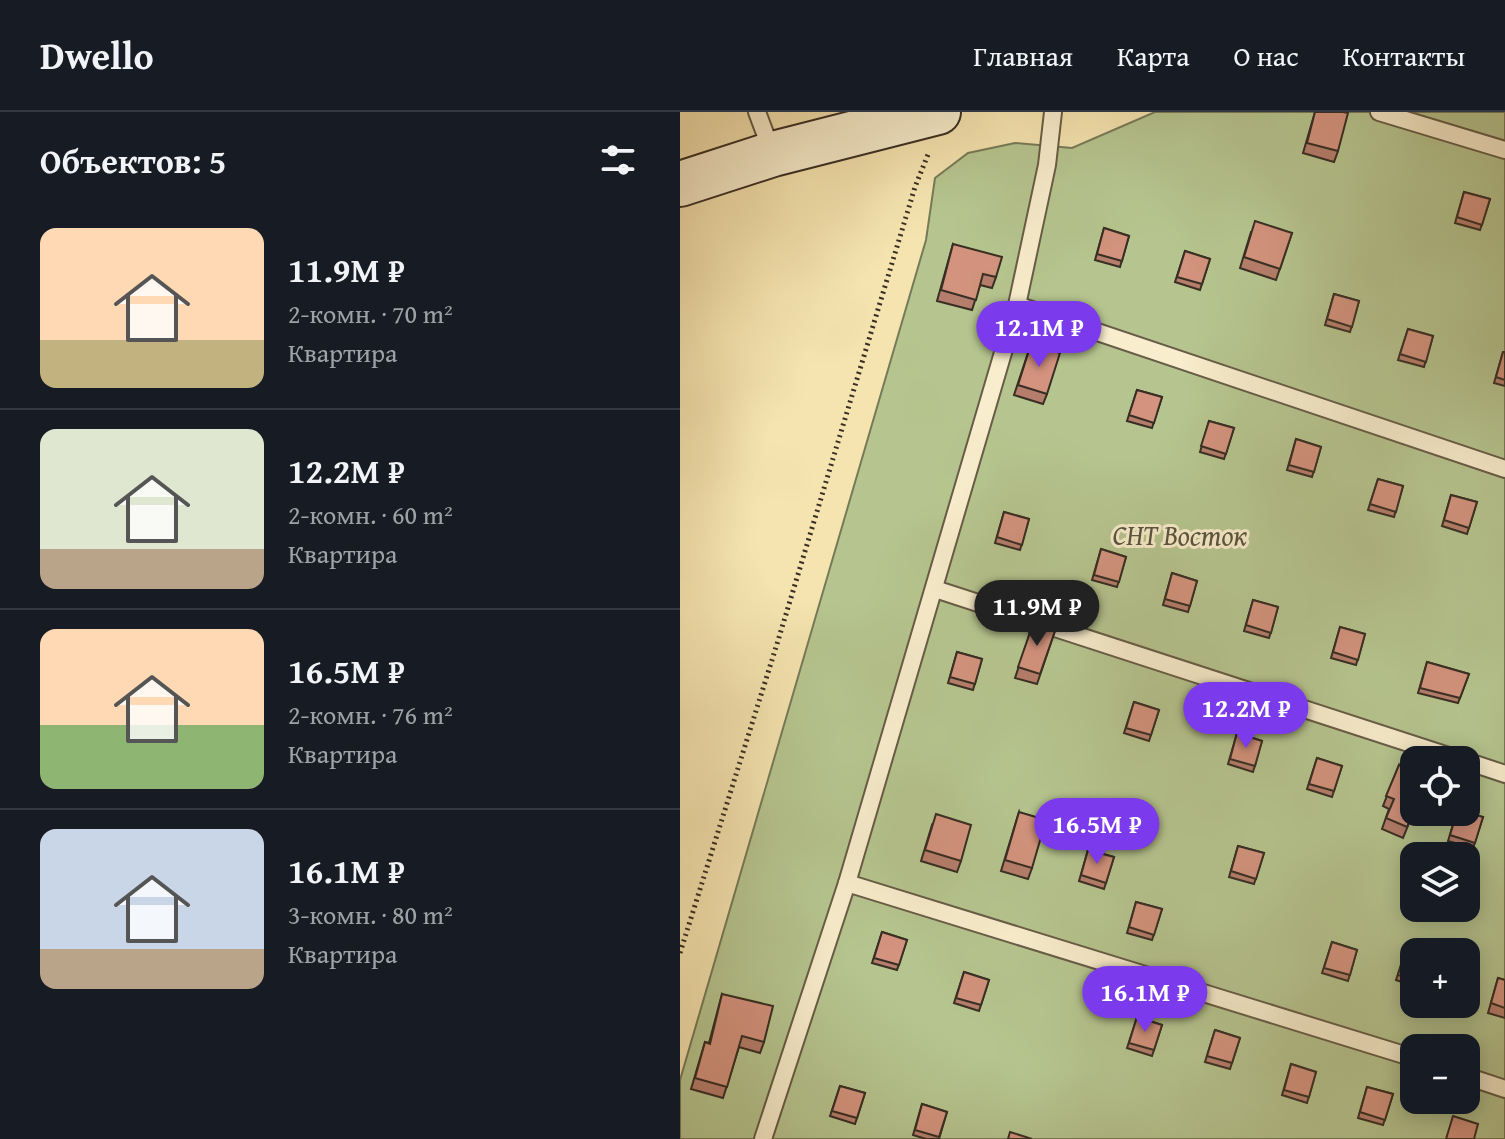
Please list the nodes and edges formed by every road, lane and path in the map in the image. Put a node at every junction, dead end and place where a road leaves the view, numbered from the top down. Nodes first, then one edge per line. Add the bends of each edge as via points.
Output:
1 (757, 112) edge
2 (1053, 112) edge
3 (1379, 112) edge
4 (891, 118) edge
5 (934, 131) edge
6 (1505, 150) edge
7 (773, 154) junction
8 (680, 184) edge
9 (1017, 305) junction
10 (1505, 469) edge
11 (935, 589) junction
12 (1418, 746) edge
13 (1480, 766) edge
14 (1505, 774) edge
15 (847, 883) junction
16 (680, 953) edge
17 (1400, 1054) edge
18 (1480, 1081) edge
19 (1505, 1089) edge
20 (763, 1139) edge

1 - 7 lane
2 - 9 lane
3 - 6 lane
4 - 5 main road
4 - 7 main road
5 - 16 path
7 - 8 main road
9 - 10 lane
9 - 11 lane
11 - 12 lane
11 - 15 lane
13 - 14 lane
15 - 17 lane
15 - 20 lane
18 - 19 lane

